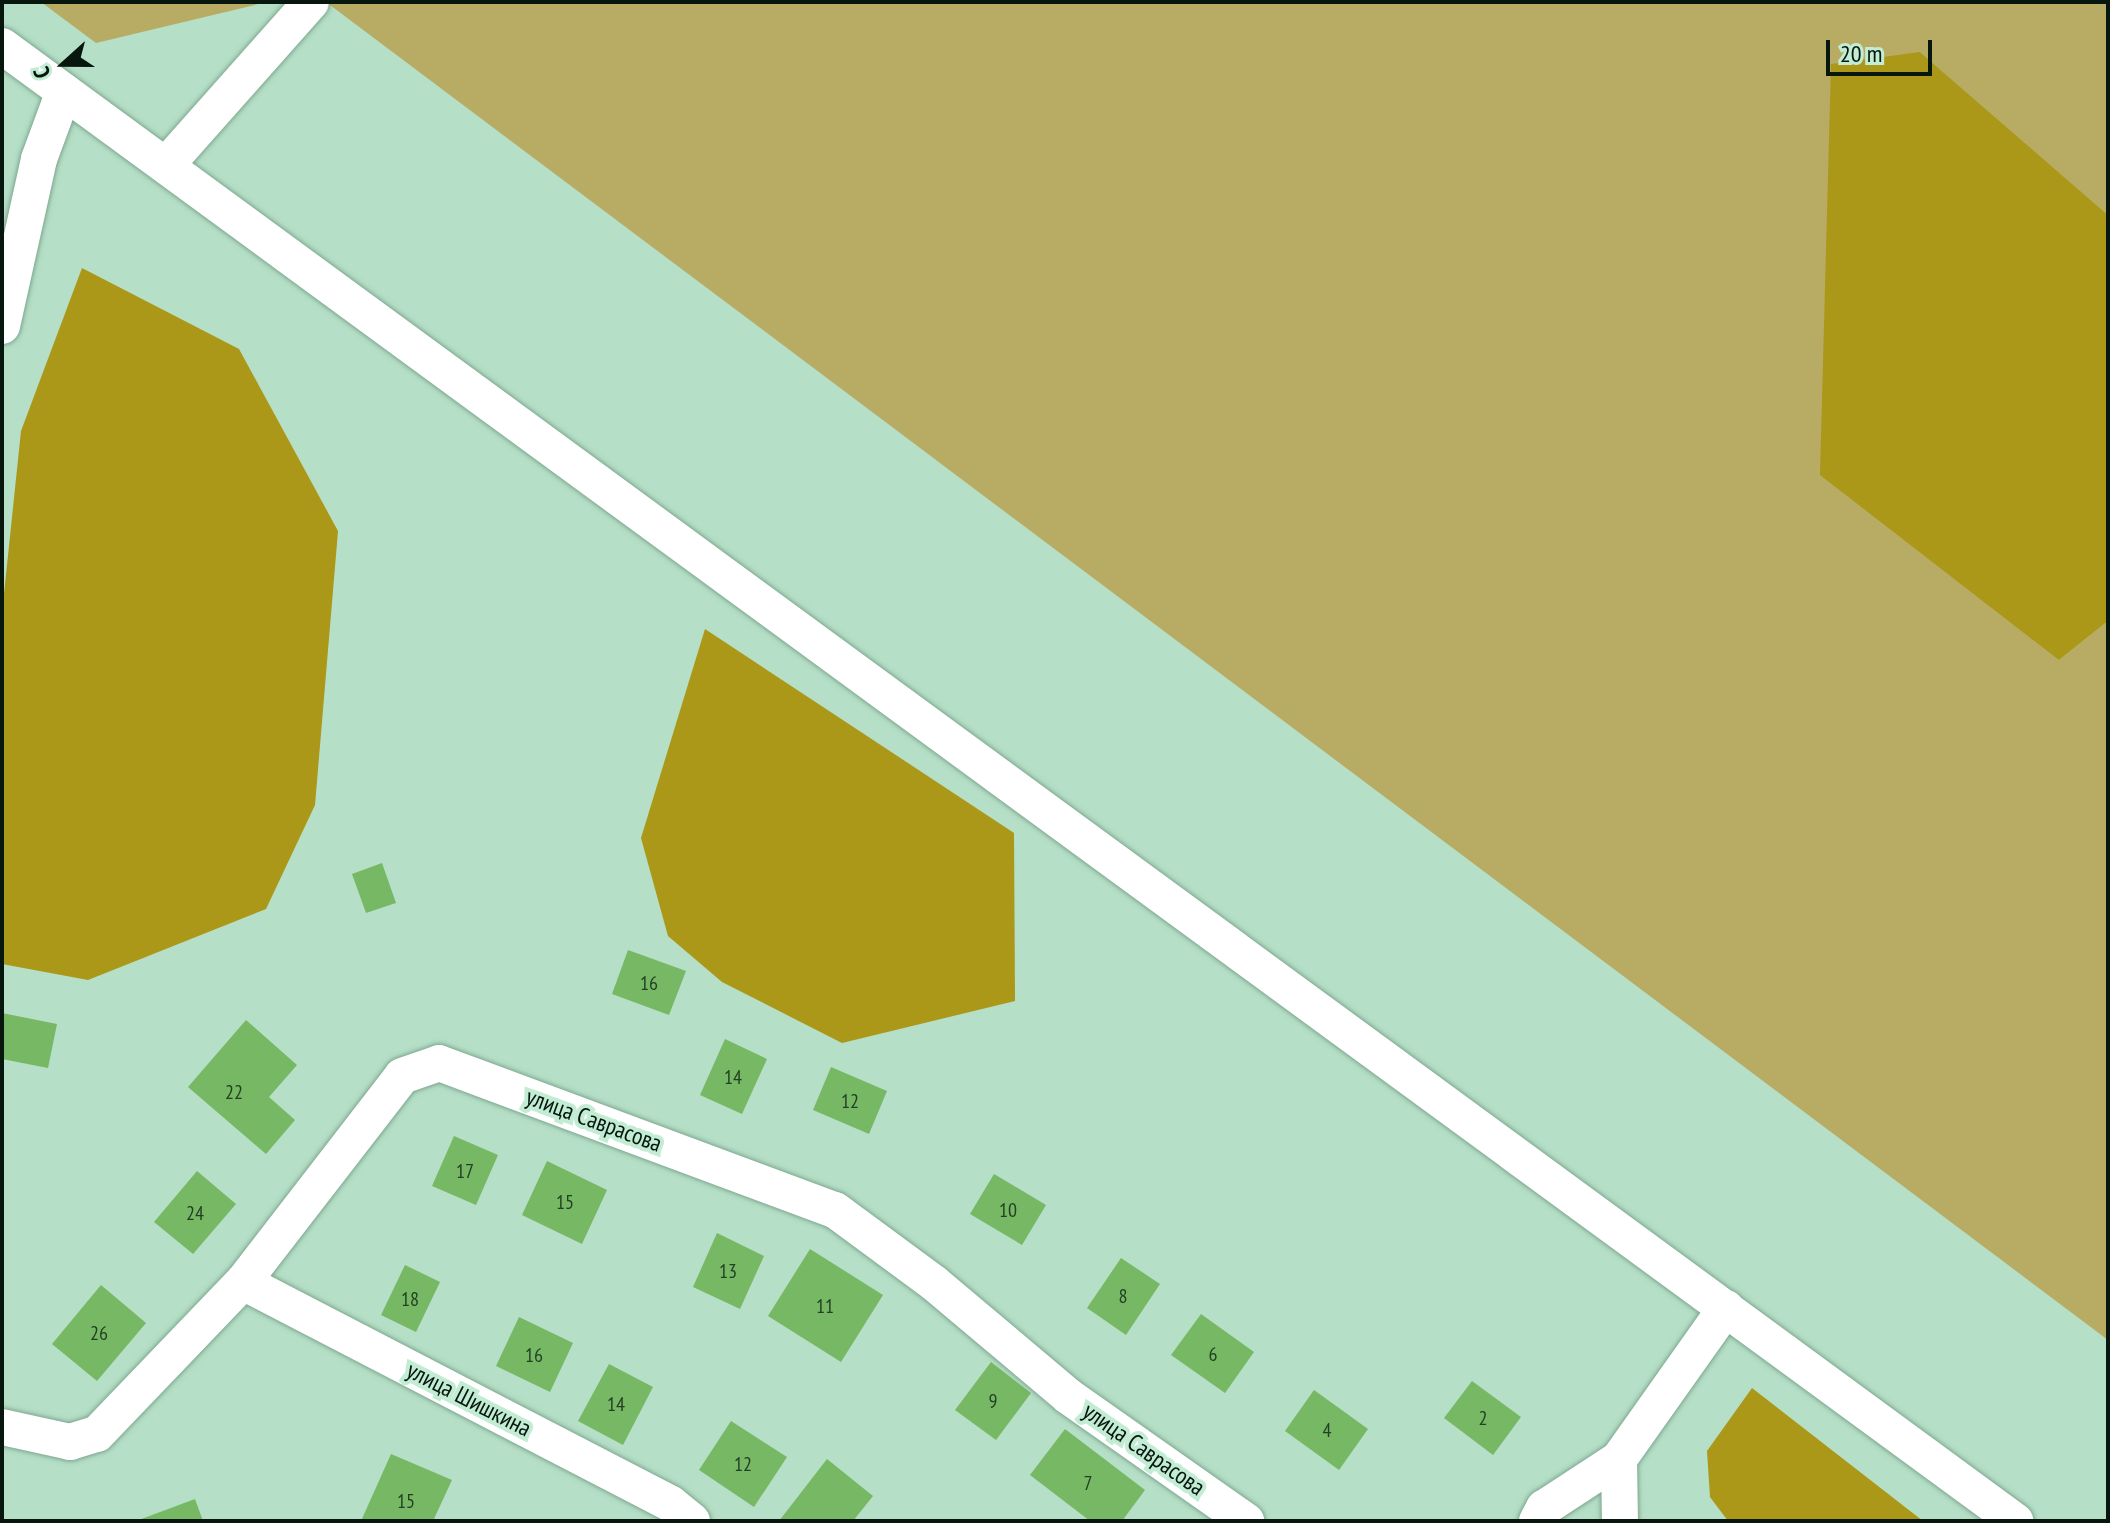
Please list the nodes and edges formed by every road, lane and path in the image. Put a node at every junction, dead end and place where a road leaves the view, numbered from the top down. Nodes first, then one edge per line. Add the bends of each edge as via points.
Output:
1 (311, 2) edge
2 (2, 46) edge
3 (64, 91) junction
4 (168, 163) junction
5 (2, 326) edge
6 (243, 1282) junction
7 (1726, 1308) junction
8 (2, 1427) edge
9 (1619, 1459) junction
10 (692, 1521) edge
11 (1246, 1521) edge
12 (1537, 1521) edge
13 (1620, 1521) edge
14 (2015, 1521) edge

1 - 4 street
2 - 3 street
3 - 4 street
3 - 5 street via 39,159
4 - 7 street
6 - 8 street, улица Саврасова via 97,1434 70,1442
6 - 10 street, улица Шишкина via 671,1504
6 - 11 street, улица Саврасова via 402,1076 439,1063 835,1210 934,1283 1068,1396
7 - 9 street
7 - 14 street
9 - 12 street via 1544,1508
9 - 13 street

